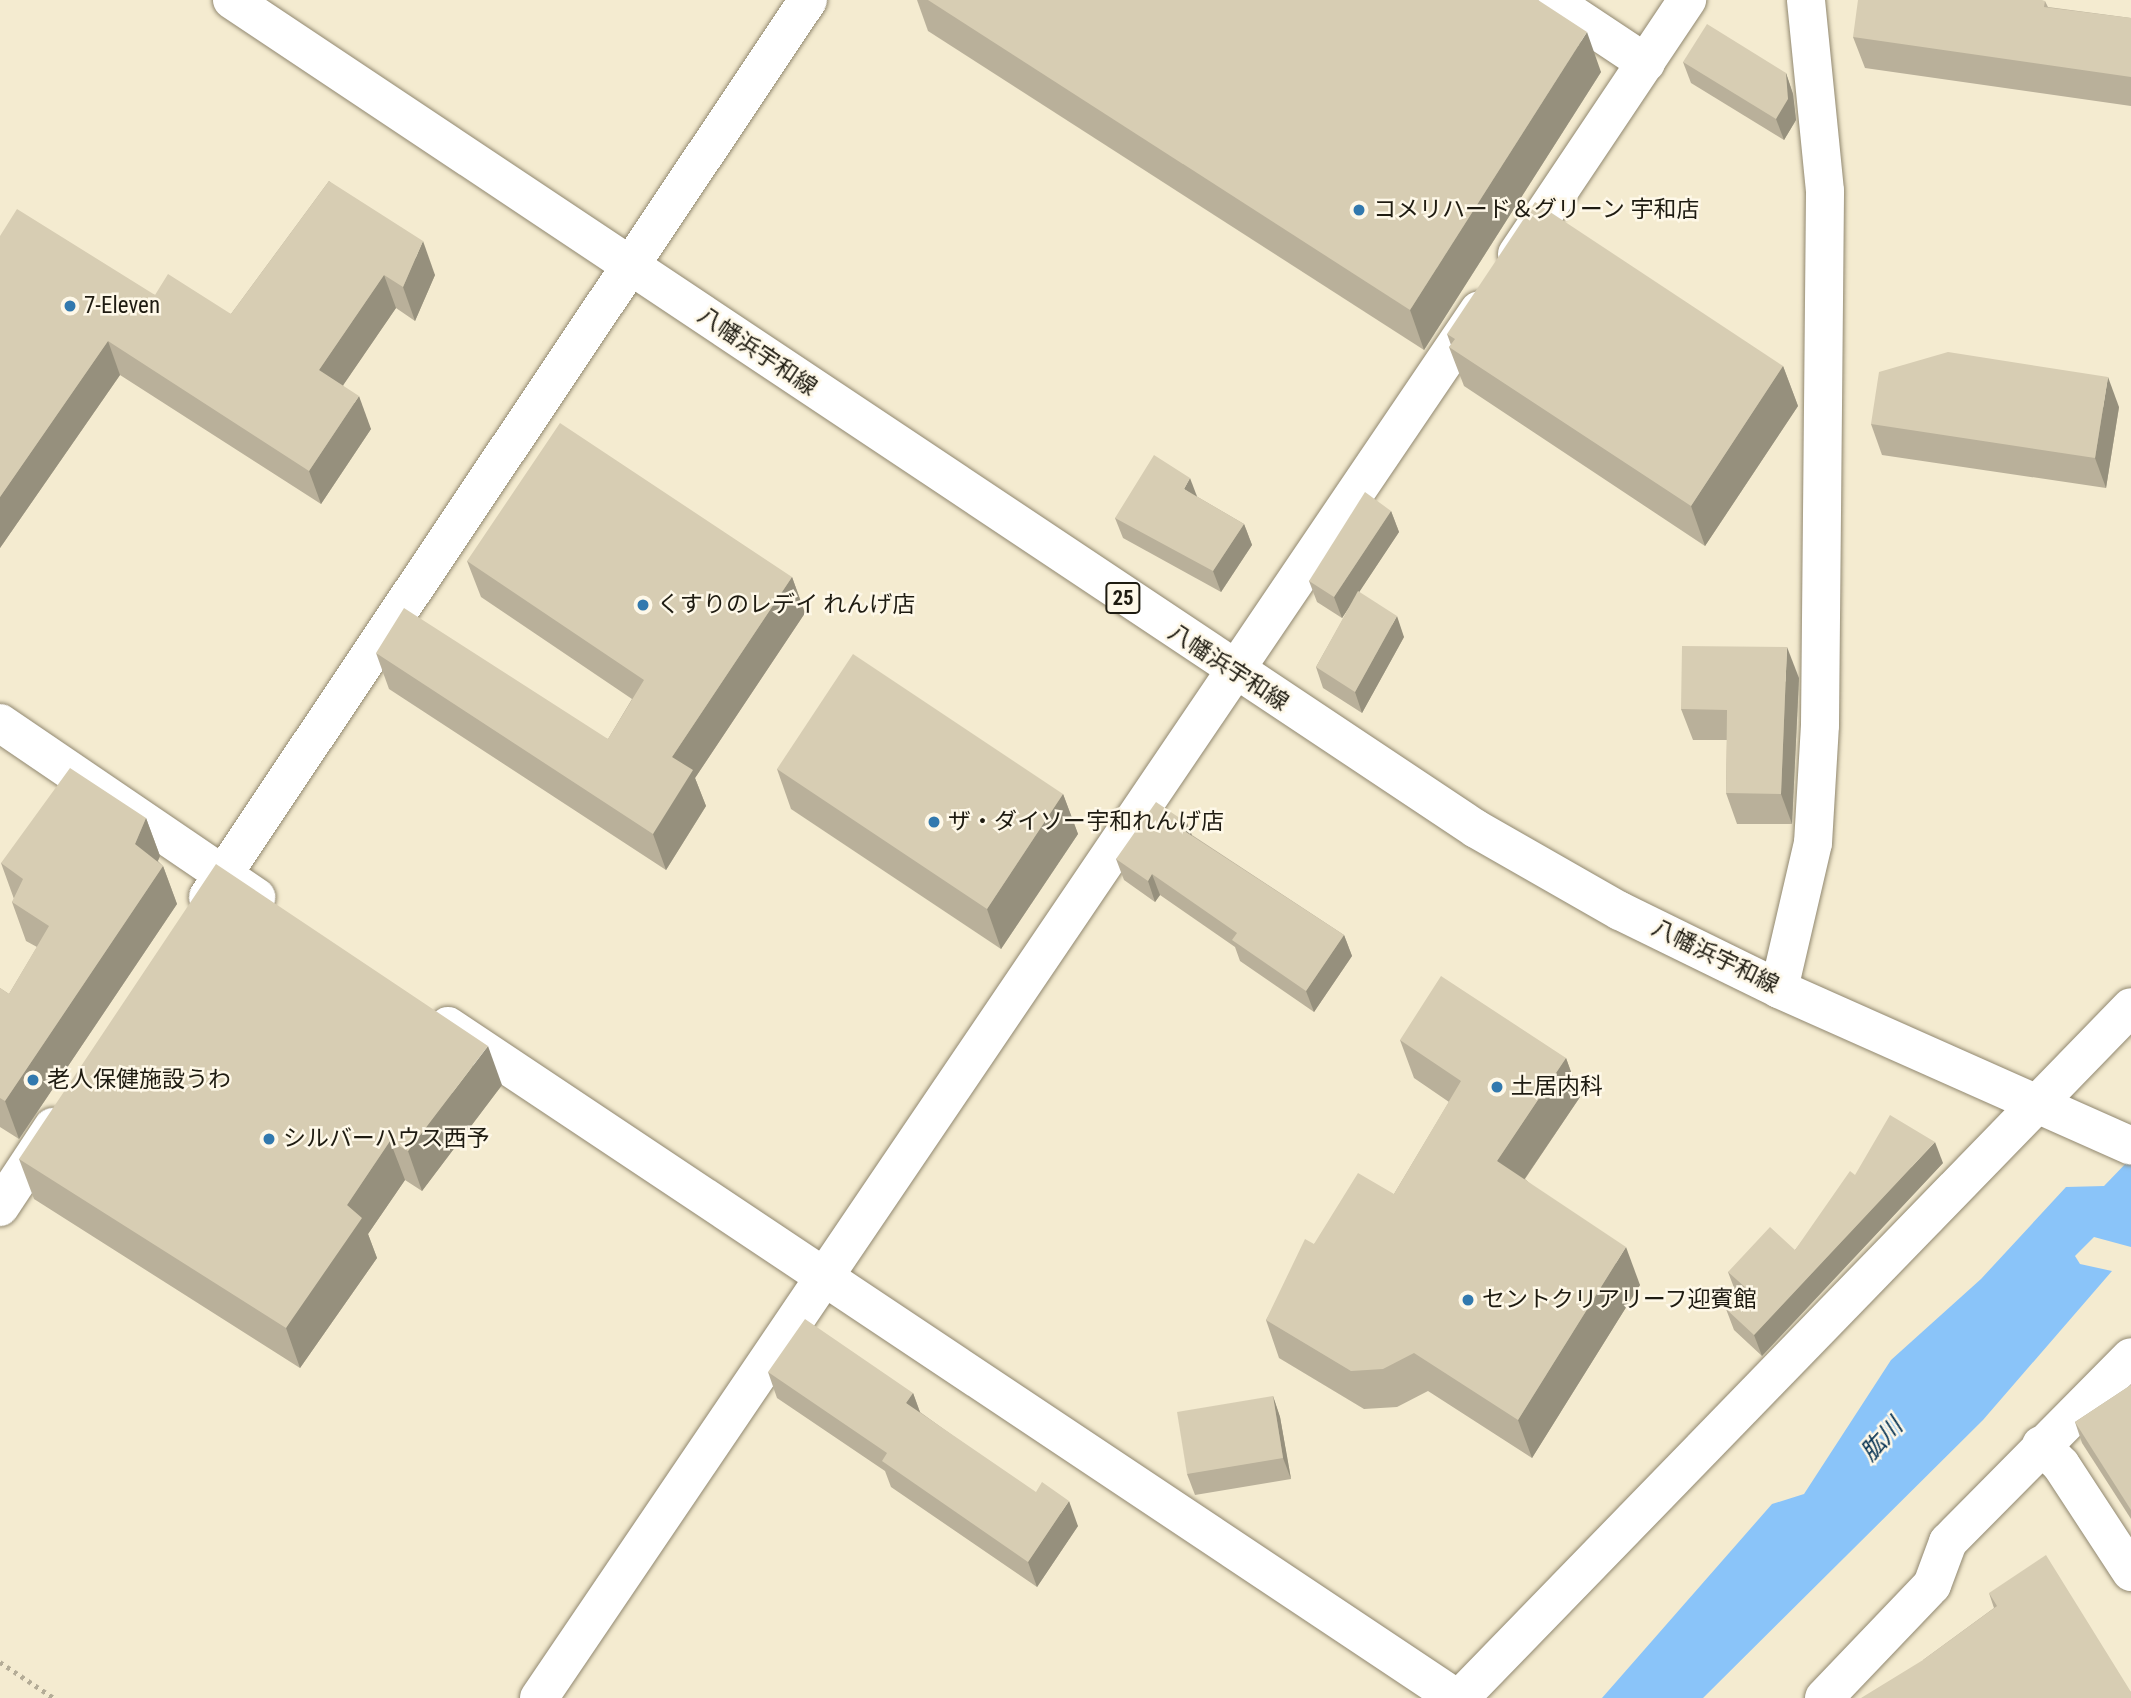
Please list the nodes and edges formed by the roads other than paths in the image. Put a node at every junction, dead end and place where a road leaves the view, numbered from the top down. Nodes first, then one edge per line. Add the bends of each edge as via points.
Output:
1 (232, 0) edge
2 (808, 0) edge
3 (1551, 0) edge
4 (1687, 0) edge
5 (1806, 0) edge
6 (1646, 63) junction
7 (629, 266) junction
8 (1234, 673) junction
9 (0, 723) edge
10 (222, 875) junction
11 (292, 922) edge
12 (184, 932) edge
13 (1779, 989) junction
14 (419, 1006) edge
15 (2131, 1007) edge
16 (77, 1092) edge
17 (2047, 1109) junction
18 (2131, 1146) edge
19 (0, 1207) edge
20 (822, 1276) junction
21 (2131, 1357) edge
22 (2041, 1445) junction
23 (2131, 1573) edge
24 (539, 1698) edge
25 (1458, 1698) edge
26 (1824, 1698) edge

1 - 7 street, 八幡浜宇和線 / 25
2 - 7 street
3 - 6 street
4 - 6 street
5 - 13 street via 1825,191 1820,725 1813,843
6 - 8 street
7 - 8 street, 八幡浜宇和線 / 25
7 - 10 street
8 - 13 street, 八幡浜宇和線 / 25 via 1476,829 1620,911
8 - 20 street
9 - 10 street
10 - 11 street
10 - 12 street
13 - 17 street, 八幡浜宇和線 / 25
14 - 20 street
15 - 17 street
16 - 19 street
17 - 18 street, 25
17 - 25 street
20 - 24 street
20 - 25 street
21 - 22 street
22 - 23 street via 2061,1465
22 - 26 street via 1948,1542 1932,1585

